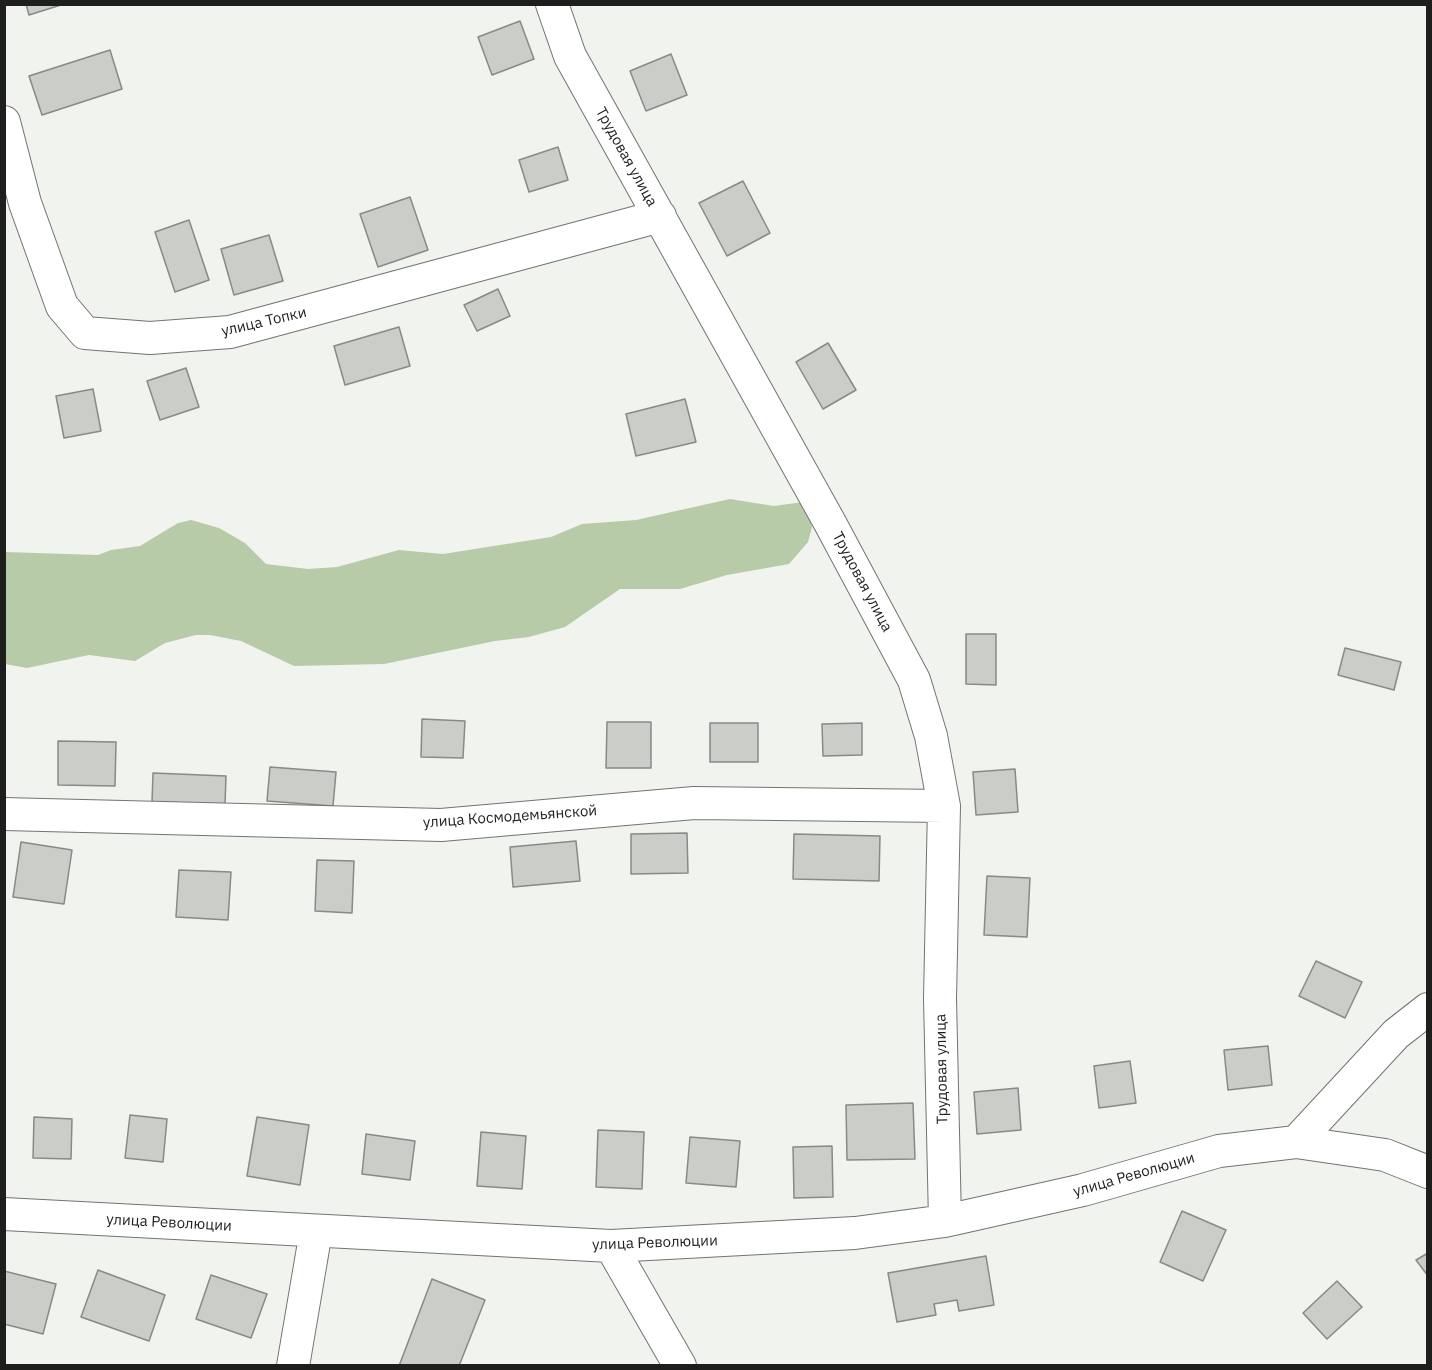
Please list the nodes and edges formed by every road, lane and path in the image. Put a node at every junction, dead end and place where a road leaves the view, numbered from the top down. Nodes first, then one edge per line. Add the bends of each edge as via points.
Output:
1 (552, 4) edge
2 (4, 122) edge
3 (660, 216) junction
4 (944, 806) junction
5 (4, 814) edge
6 (1428, 1009) edge
7 (1296, 1142) junction
8 (1428, 1172) edge
9 (4, 1214) edge
10 (945, 1221) junction
11 (316, 1231) junction
12 (611, 1246) junction
13 (293, 1365) edge
14 (680, 1365) edge

1 - 3 street, Трудовая улица via 570,56
2 - 3 street, улица Топки via 25,203 62,306 85,333 150,338 230,332
3 - 4 street, Трудовая улица via 914,680 931,736
4 - 5 street, улица Космодемьянской via 694,802 441,825
4 - 10 street, Трудовая улица via 940,999
6 - 7 street via 1396,1034
7 - 8 street, улица Революции via 1385,1155
7 - 10 street, улица Революции via 1219,1151 1083,1190
9 - 11 street, улица Революции
10 - 12 street, улица Революции via 855,1233
11 - 12 street, улица Революции
11 - 13 street
12 - 14 street

